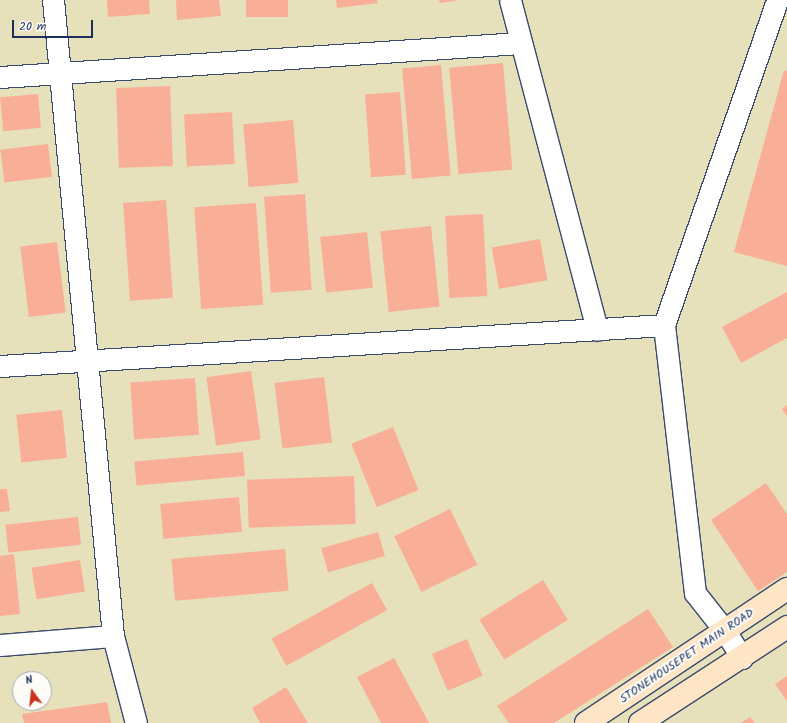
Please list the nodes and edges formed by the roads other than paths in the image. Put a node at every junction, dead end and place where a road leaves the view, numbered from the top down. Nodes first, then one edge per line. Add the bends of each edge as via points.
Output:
1 (53, 0) edge
2 (510, 0) edge
3 (777, 0) edge
4 (520, 43) junction
5 (60, 72) junction
6 (0, 77) edge
7 (664, 325) junction
8 (597, 330) junction
9 (87, 360) junction
10 (0, 366) edge
11 (787, 589) edge
12 (787, 627) edge
13 (725, 631) junction
14 (113, 636) junction
15 (0, 645) edge
16 (742, 658) junction
17 (136, 723) edge
18 (586, 723) edge
19 (640, 723) edge

1 - 5 street
2 - 4 street
3 - 7 street
4 - 5 street
4 - 8 street
5 - 6 street
5 - 9 street
7 - 8 street
7 - 13 street via 695,593
8 - 9 street
9 - 10 street
9 - 14 street
11 - 13 main road, STONEHOUSEPET MAIN ROAD
12 - 16 main road
13 - 16 street
13 - 18 main road, STONEHOUSEPET MAIN ROAD
14 - 15 street
14 - 17 street
16 - 19 main road

